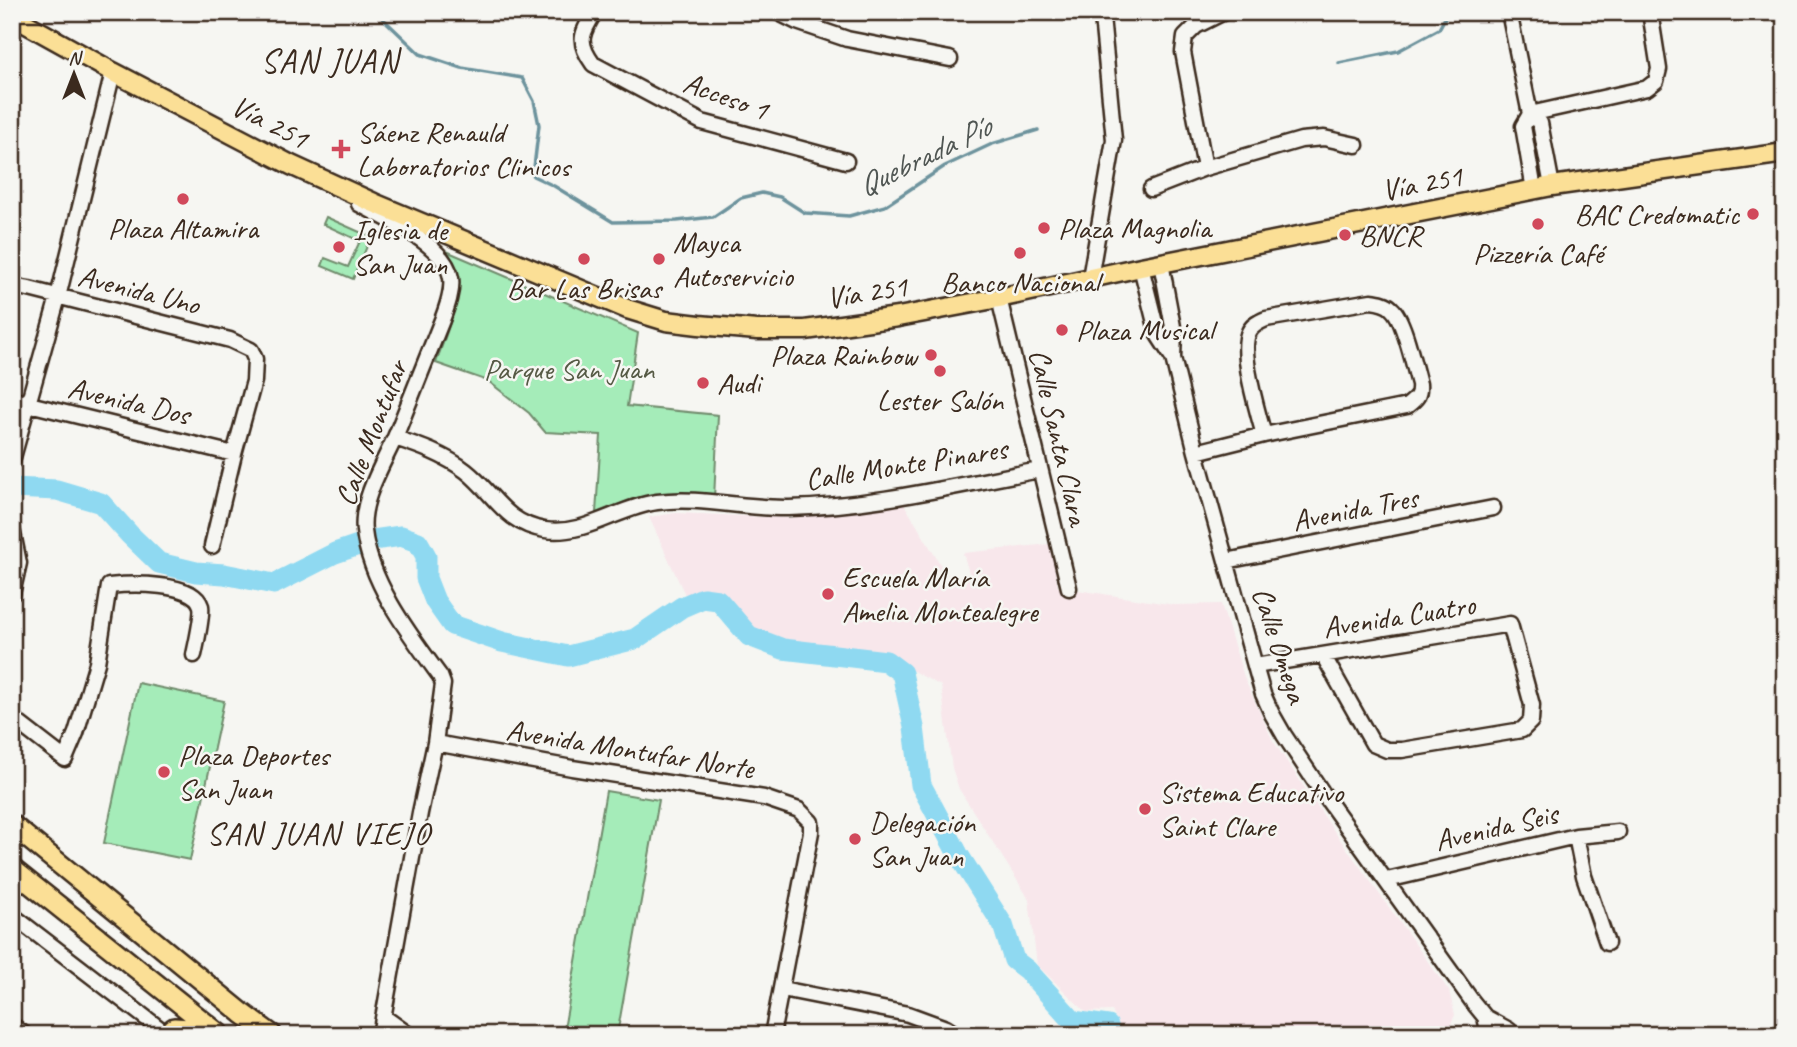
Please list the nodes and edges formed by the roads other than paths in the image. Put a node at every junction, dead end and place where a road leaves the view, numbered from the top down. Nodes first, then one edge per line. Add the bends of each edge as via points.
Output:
1 (595, 12) edge
2 (777, 12) edge
3 (1224, 12) edge
4 (1509, 12) edge
5 (1650, 12) edge
6 (12, 16) edge
7 (1102, 17) dead end
8 (950, 59) dead end
9 (113, 72) junction
10 (1530, 114) junction
11 (1356, 145) dead end
12 (1785, 152) edge
13 (846, 161) dead end
14 (291, 165) junction
15 (1205, 168) junction
16 (1552, 187) junction
17 (1151, 189) dead end
18 (1534, 190) junction
19 (1161, 263) junction
20 (1141, 267) junction
21 (1090, 278) junction
22 (12, 286) edge
23 (58, 297) junction
24 (999, 298) junction
25 (1173, 358) junction
26 (12, 398) edge
27 (29, 404) junction
28 (1264, 435) junction
29 (395, 438) junction
30 (1196, 452) junction
31 (234, 454) junction
32 (12, 461) edge
33 (1040, 470) junction
34 (1493, 508) dead end
35 (12, 528) edge
36 (212, 546) dead end
37 (1226, 562) junction
38 (1069, 588) dead end
39 (12, 594) edge
40 (194, 655) dead end
41 (1323, 655) junction
42 (1255, 666) junction
43 (12, 718) edge
44 (435, 743) junction
45 (12, 825) edge
46 (1618, 832) dead end
47 (1576, 836) junction
48 (12, 869) edge
49 (1387, 880) junction
50 (12, 915) edge
51 (1607, 943) dead end
52 (782, 989) junction
53 (384, 1017) junction
54 (1485, 1017) junction
55 (12, 1025) edge
56 (1514, 1032) edge
57 (168, 1034) edge
58 (24, 1035) edge
59 (207, 1035) edge
60 (220, 1035) edge
61 (272, 1035) edge
62 (380, 1035) edge
63 (409, 1035) edge
64 (772, 1035) edge
65 (957, 1035) edge
66 (1489, 1035) edge
67 (1494, 1035) edge

1 - 13 street, Acceso 1 via 581,41 593,64 702,121
2 - 8 street via 847,39
3 - 15 street via 1196,26 1185,37 1183,52
4 - 10 street
5 - 10 street via 1659,69 1656,81 1647,88
6 - 9 main road, Vía 251
7 - 21 street via 1114,139
9 - 14 main road, Vía 251
9 - 23 street
10 - 16 street via 1540,123
10 - 18 street via 1523,126
11 - 15 street via 1324,138 1301,140
12 - 16 main road, Vía 251
14 - 24 main road, Vía 251 via 614,304 666,321 804,330
14 - 29 street, Calle Montufar via 422,240 448,268 452,279 447,306
15 - 17 street
16 - 18 main road, Vía 251
18 - 19 main road, Vía 251
19 - 20 main road, Vía 251
19 - 25 street, Calle Omega via 1174,332
20 - 21 main road, Vía 251
20 - 25 street, Calle Omega via 1158,335
21 - 24 main road, Vía 251
22 - 23 street, Avenida Uno
23 - 27 street
23 - 31 street, Avenida Uno via 230,340 251,350 254,381
24 - 33 street, Calle Santa Clara
25 - 30 street, Calle Omega
26 - 27 street, Avenida Dos
27 - 31 street, Avenida Dos
27 - 32 street
28 - 28 street via 1246,343 1256,323 1371,301 1393,309 1419,384 1416,399 1407,406
28 - 30 street
29 - 33 street, Calle Monte Pinares via 453,463 515,520 547,530 584,527 656,502 785,508 855,504
29 - 44 street, Calle Montufar via 367,499 363,528 370,560 386,594 440,676 443,691
30 - 37 street, Calle Omega
31 - 36 street
33 - 38 street, Calle Santa Clara
34 - 37 street, Avenida Tres
35 - 39 street via 19,563
37 - 42 street, Calle Omega
40 - 43 street via 201,607 189,592 139,583 109,586 97,663 65,759
41 - 41 street, Avenida Cuatro via 1373,744 1387,750 1522,730 1531,721 1532,705 1510,624
41 - 42 street, Avenida Cuatro
42 - 49 street, Calle Omega via 1284,735
44 - 52 street, Avenida Montufar Norte via 765,798 799,810 811,822
44 - 53 street, Calle Montufar
45 - 61 highway
46 - 47 street, Avenida Seis
47 - 49 street, Avenida Seis
47 - 51 street
48 - 60 highway
49 - 54 street, Calle Omega
50 - 57 street
52 - 64 street
52 - 65 street via 908,1014
53 - 62 street, Calle Montufar
53 - 63 street
54 - 56 street, Calle Omega
54 - 66 street, Calle Omega
55 - 58 street
56 - 67 street
57 - 59 highway via 174,1028

